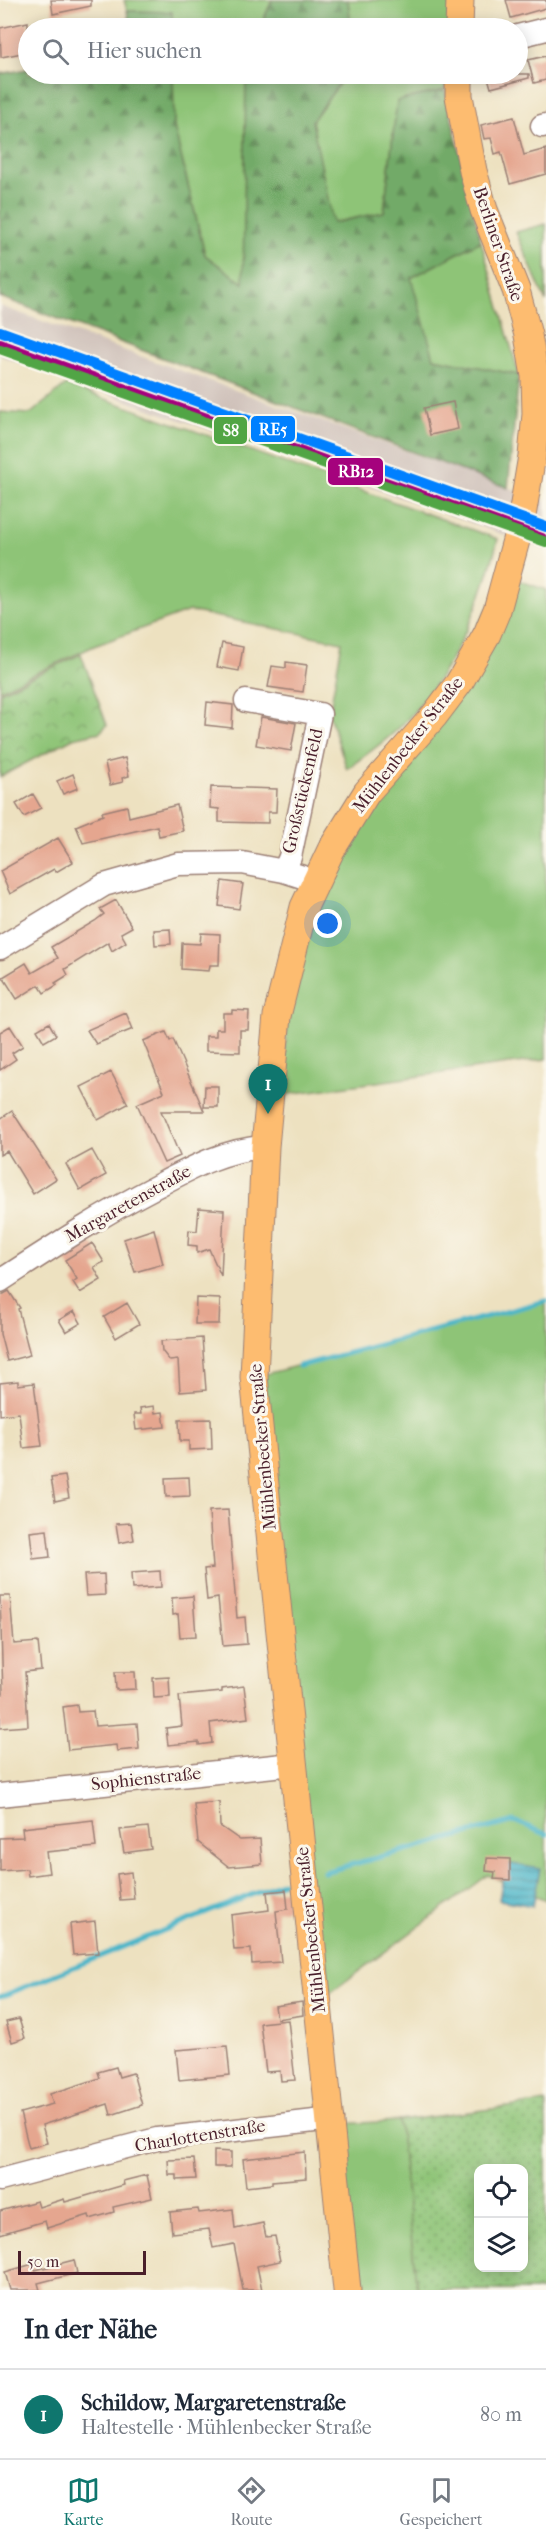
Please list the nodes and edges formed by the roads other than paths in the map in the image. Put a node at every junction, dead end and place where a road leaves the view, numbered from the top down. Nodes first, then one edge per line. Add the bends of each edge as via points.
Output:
1 (460, 0) edge
2 (459, 18) edge
3 (546, 29) edge
4 (528, 34) edge
5 (459, 84) edge
6 (521, 522) joint
7 (246, 701) dead end
8 (284, 871) junction
9 (315, 881) junction
10 (0, 948) edge
11 (265, 1147) junction
12 (0, 1281) edge
13 (293, 1764) junction
14 (0, 1795) edge
15 (332, 2118) junction
16 (0, 2180) edge
17 (347, 2290) edge

1 - 2 main road
3 - 4 street
5 - 6 main road, Berliner Straße via 473,171 516,290 535,376 532,456
6 - 9 main road, Mühlenbecker Straße via 497,610 459,683 367,792
7 - 8 street, Großstückenfeld via 320,714
8 - 9 street, Großstückenfeld
8 - 10 street, Großstückenfeld via 242,863 178,864 104,885
9 - 11 main road, Mühlenbecker Straße via 304,907 277,1016
11 - 12 street, Margaretenstraße via 235,1151 195,1166 95,1219
11 - 13 main road, Mühlenbecker Straße via 254,1377
13 - 14 street, Sophienstraße
13 - 15 main road, Mühlenbecker Straße
15 - 16 street, Charlottenstraße via 157,2139
15 - 17 main road, Mühlenbecker Straße

